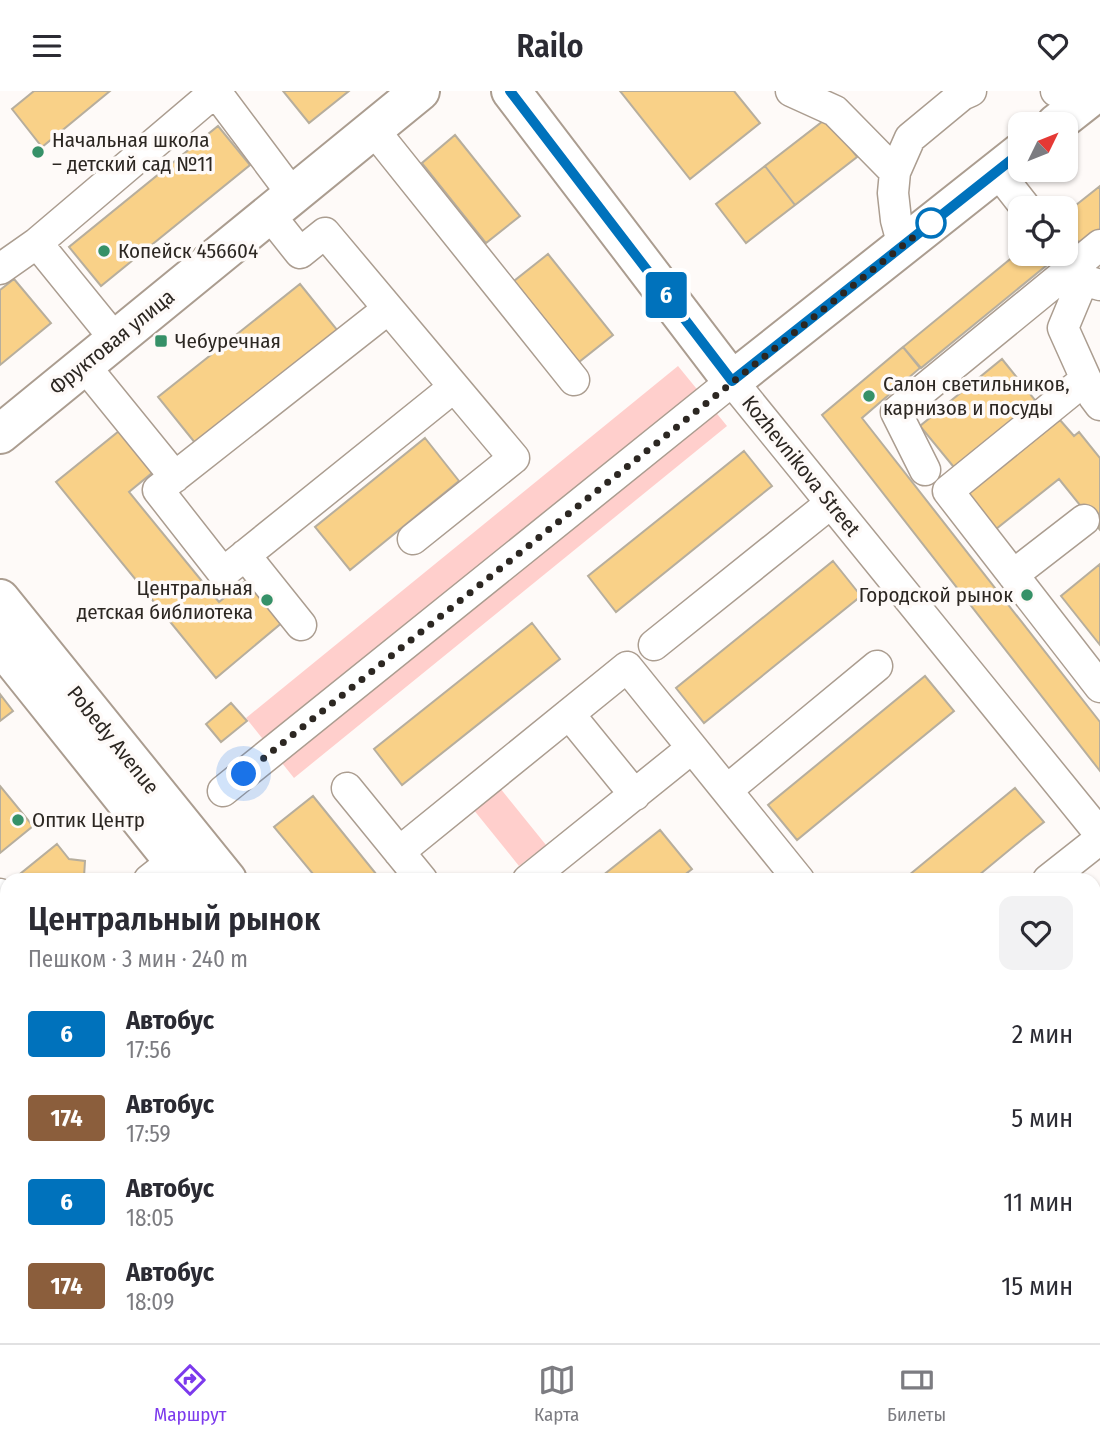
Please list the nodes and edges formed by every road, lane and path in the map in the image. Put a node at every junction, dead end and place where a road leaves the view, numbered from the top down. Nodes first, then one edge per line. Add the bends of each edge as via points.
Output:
1 (216, 91) edge
2 (420, 91) edge
3 (510, 91) edge
4 (791, 91) edge
5 (971, 91) edge
6 (1056, 91) edge
7 (1096, 93) edge
8 (1071, 112) edge
9 (373, 129) junction
10 (1008, 163) edge
11 (895, 173) junction
12 (281, 204) junction
13 (37, 243) junction
14 (1100, 245) edge
15 (903, 246) junction
16 (0, 269) edge
17 (1079, 271) edge
18 (388, 309) junction
19 (116, 339) junction
20 (84, 365) junction
21 (574, 380) dead end
22 (732, 381) junction
23 (454, 387) junction
24 (1093, 392) edge
25 (0, 433) edge
26 (925, 470) dead end
27 (176, 477) junction
28 (831, 503) junction
29 (1084, 520) dead end
30 (413, 539) dead end
31 (245, 555) junction
32 (1013, 575) junction
33 (0, 599) edge
34 (302, 625) dead end
35 (0, 645) edge
36 (654, 645) dead end
37 (877, 666) dead end
38 (1100, 687) edge
39 (569, 714) junction
40 (692, 748) junction
41 (346, 788) dead end
42 (727, 790) junction
43 (223, 791) dead end
44 (635, 795) junction
45 (1100, 836) edge
46 (399, 852) junction
47 (169, 873) edge
48 (221, 873) edge
49 (416, 873) edge
50 (537, 873) edge
51 (793, 873) edge
52 (1056, 873) edge

1 - 12 street
1 - 13 street
2 - 9 main road, Фруктовая улица
3 - 22 main road, Kozhevnikova Street
4 - 11 street via 835,111
5 - 11 street via 910,138
6 - 7 street
7 - 8 main road
9 - 12 main road, Фруктовая улица
9 - 21 street
10 - 15 main road
11 - 15 street via 896,221
12 - 18 street via 300,253 325,233
12 - 19 main road, Фруктовая улица
13 - 16 street
13 - 19 street
14 - 17 street
15 - 22 main road
17 - 24 street via 1063,328
17 - 26 street via 896,412
18 - 23 street
18 - 27 street
19 - 20 main road, Фруктовая улица
20 - 25 main road, Фруктовая улица
20 - 27 street
22 - 28 street, Kozhevnikova Street
22 - 43 street
23 - 30 street via 514,458
23 - 31 street
24 - 32 street via 948,491
27 - 31 street via 158,490 222,573
28 - 36 street
28 - 45 street, Kozhevnikova Street
29 - 32 street
31 - 34 street
32 - 38 street
33 - 48 main road, Pobedy Avenue
35 - 47 main road, Pobedy Avenue
37 - 42 street
39 - 40 street via 627,667
39 - 44 street
39 - 46 street
40 - 42 street
40 - 44 street
41 - 46 street
42 - 51 street
44 - 50 street
45 - 52 street
46 - 49 street

